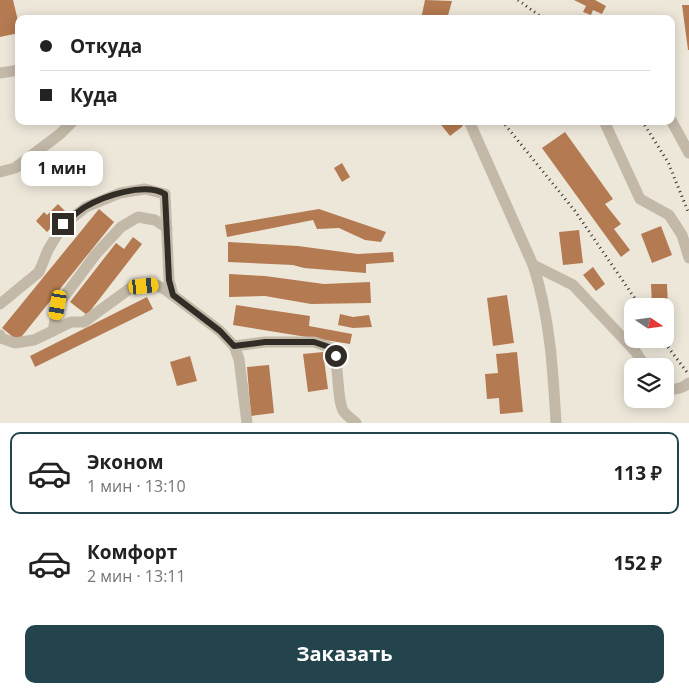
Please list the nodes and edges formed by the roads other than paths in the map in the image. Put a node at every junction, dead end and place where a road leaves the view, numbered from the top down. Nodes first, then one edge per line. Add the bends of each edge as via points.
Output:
1 (15, 71) edge
2 (0, 73) edge
3 (69, 125) edge
4 (471, 125) edge
5 (606, 125) edge
6 (674, 125) edge
7 (689, 153) edge
8 (0, 172) edge
9 (167, 228) junction
10 (689, 258) edge
11 (533, 265) junction
12 (173, 295) junction
13 (0, 304) edge
14 (53, 331) junction
15 (0, 336) edge
16 (234, 346) junction
17 (640, 358) edge
18 (689, 384) edge
19 (674, 389) edge
20 (247, 423) edge
21 (356, 423) edge
22 (556, 423) edge

1 - 2 street
3 - 8 street via 15,168
4 - 11 street
5 - 10 street via 640,199 669,215 682,235
6 - 7 street
9 - 12 street via 169,280
9 - 13 street via 165,194 162,192 145,189 120,193 86,207 63,224 39,272
9 - 14 street via 155,220 138,217 121,227 58,305
11 - 17 street via 573,285
11 - 22 street via 552,358
12 - 14 street via 156,285 132,287 84,322 71,322
12 - 16 street via 220,331
14 - 15 street via 34,340 15,343
16 - 20 street via 239,359
16 - 21 street via 314,342 332,348 336,356 342,411
18 - 19 street

